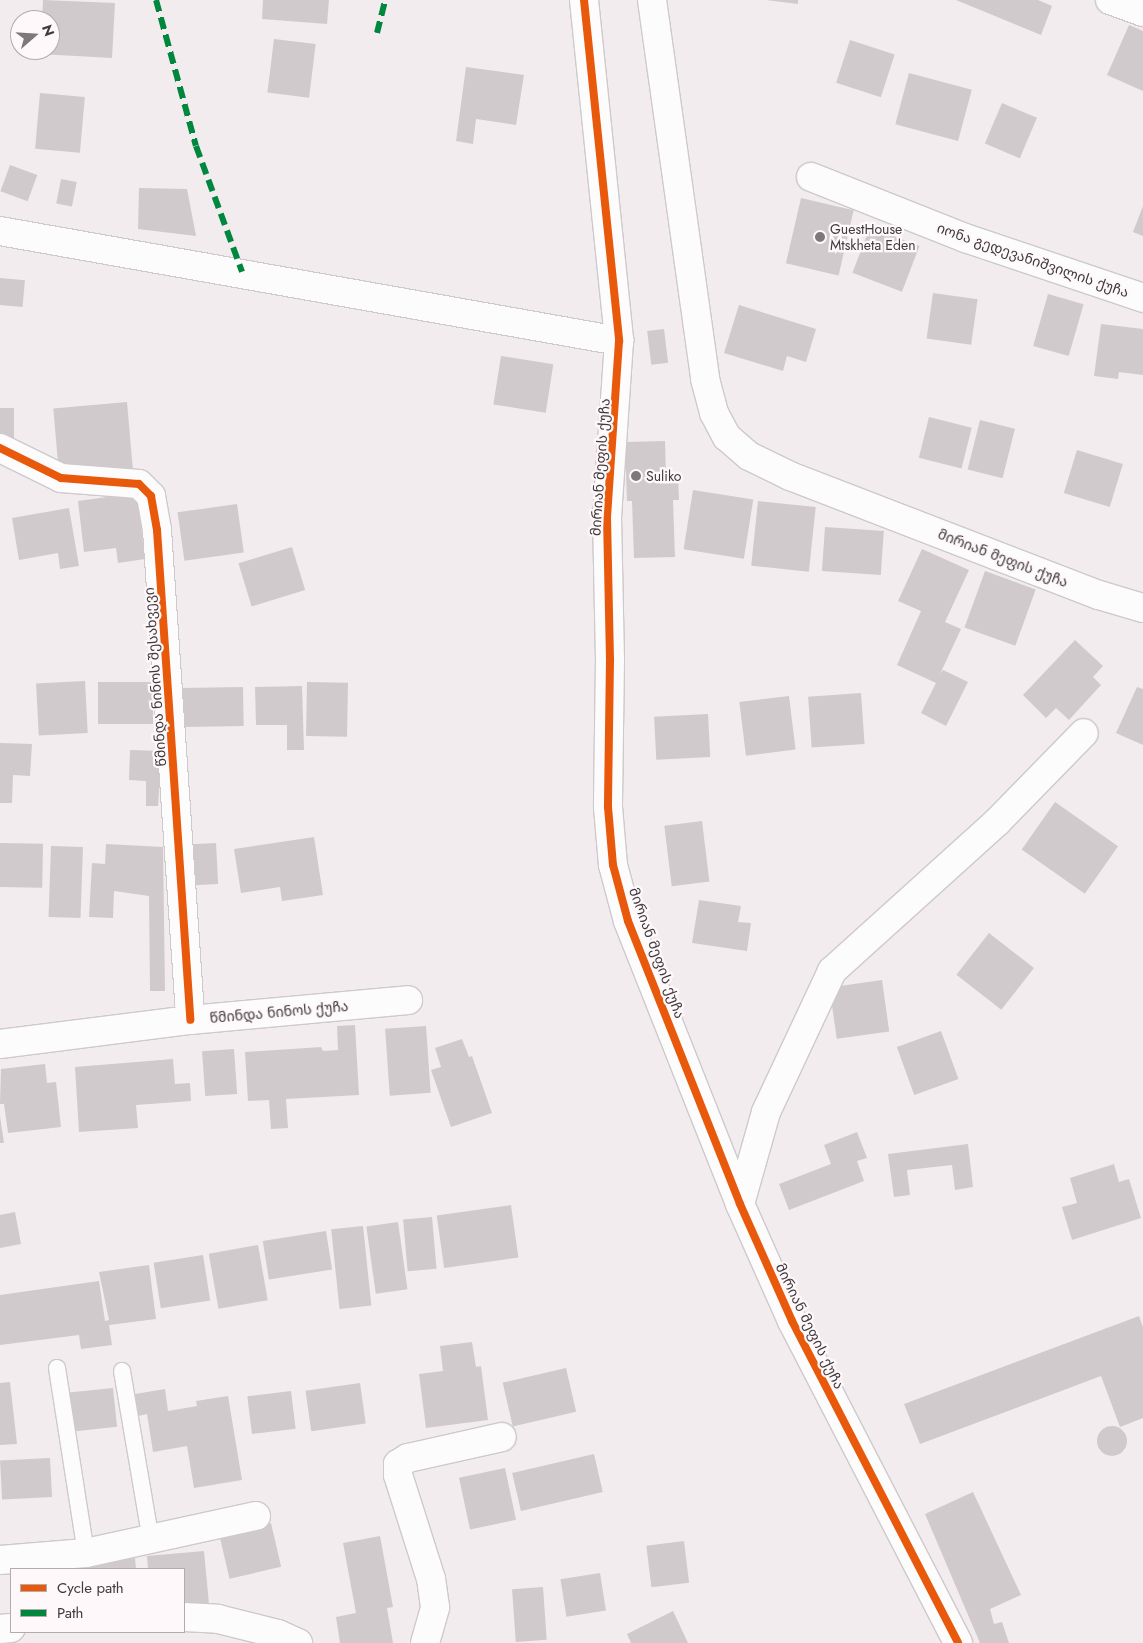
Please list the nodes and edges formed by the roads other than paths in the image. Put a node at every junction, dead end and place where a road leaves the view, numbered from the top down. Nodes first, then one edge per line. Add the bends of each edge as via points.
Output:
1 (584, 0) edge
2 (652, 0) edge
3 (1110, 0) edge
4 (1143, 12) edge
5 (811, 177) dead end
6 (0, 231) edge
7 (1143, 298) edge
8 (619, 341) junction
9 (0, 448) edge
10 (1143, 608) edge
11 (1084, 733) dead end
12 (408, 1000) dead end
13 (190, 1020) junction
14 (0, 1044) edge
15 (740, 1204) junction
16 (57, 1368) dead end
17 (122, 1371) dead end
18 (502, 1437) dead end
19 (256, 1516) dead end
20 (151, 1540) junction
21 (86, 1554) junction
22 (0, 1560) edge
23 (185, 1617) edge
24 (298, 1643) edge
25 (425, 1643) edge
26 (958, 1643) edge

1 - 8 street, მირიან მეფის ქუჩა
2 - 10 street, მირიან მეფის ქუჩა via 705,379 714,413 727,437 749,456 790,476 1099,595
3 - 4 street
5 - 7 street, იონა გედევანიშვილის ქუჩა via 965,238
6 - 8 street
8 - 15 street, მირიან მეფის ქუჩა via 607,517 610,659 608,807 613,865 628,921
9 - 13 street, წმინდა ნინოს შესახვევი via 60,478 139,484 151,496 157,530
11 - 15 street via 997,822 832,971 766,1112
12 - 13 street, წმინდა ნინოს ქუჩა
13 - 14 street, წმინდა ნინოს ქუჩა
15 - 26 street, მირიან მეფის ქუჩა via 801,1338
16 - 21 lane
17 - 20 lane
18 - 25 street via 408,1458 398,1464 398,1475 431,1579 436,1607
19 - 20 street
20 - 21 street
21 - 22 street
23 - 24 street via 218,1619 278,1634

